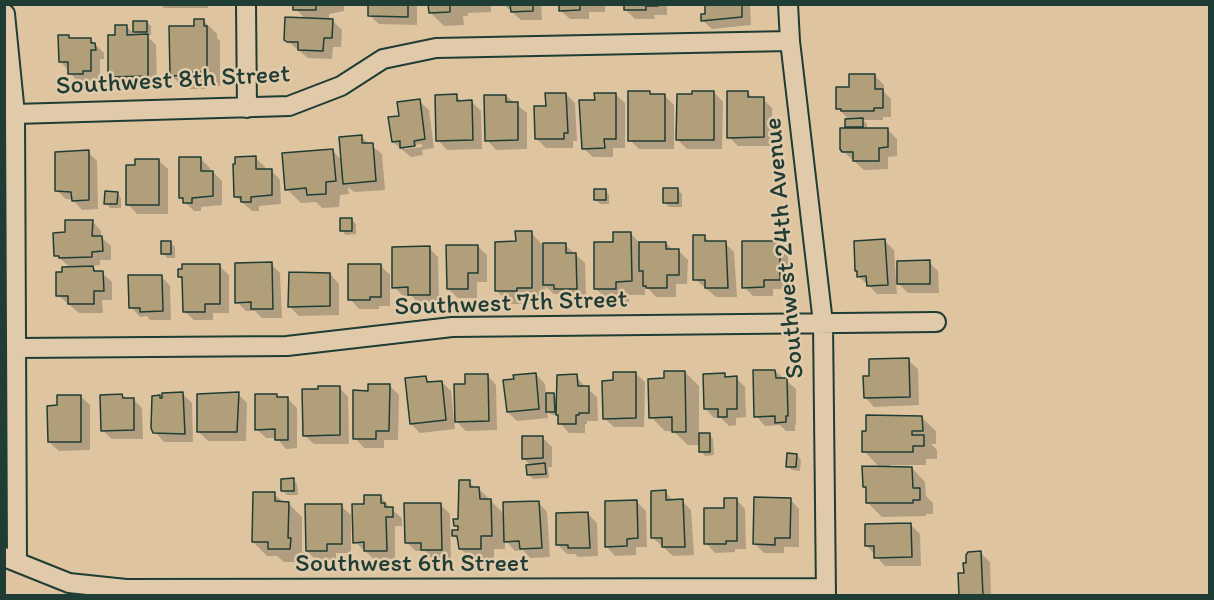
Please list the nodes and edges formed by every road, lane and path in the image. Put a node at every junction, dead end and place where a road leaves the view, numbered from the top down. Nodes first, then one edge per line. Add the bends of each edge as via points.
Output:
1 (246, 4) edge
2 (788, 4) edge
3 (5, 14) edge
4 (790, 41) junction
5 (247, 108) junction
6 (15, 114) junction
7 (936, 322) dead end
8 (823, 323) junction
9 (17, 348) junction
10 (11, 559) edge
11 (268, 592) edge
12 (826, 592) edge

1 - 5 street
2 - 4 street, Southwest 24th Avenue
3 - 6 street
4 - 5 street, Southwest 8th Street via 436,48 383,59 341,86 289,106
4 - 8 street, Southwest 24th Avenue
5 - 6 street, Southwest 8th Street
6 - 9 street
7 - 8 street, Southwest 7th Street
8 - 9 street, Southwest 7th Street via 452,327 287,346
8 - 12 street, Southwest 24th Avenue
9 - 10 street
10 - 11 street, Southwest 6th Street via 69,583 126,589
11 - 12 street, Southwest 6th Street

